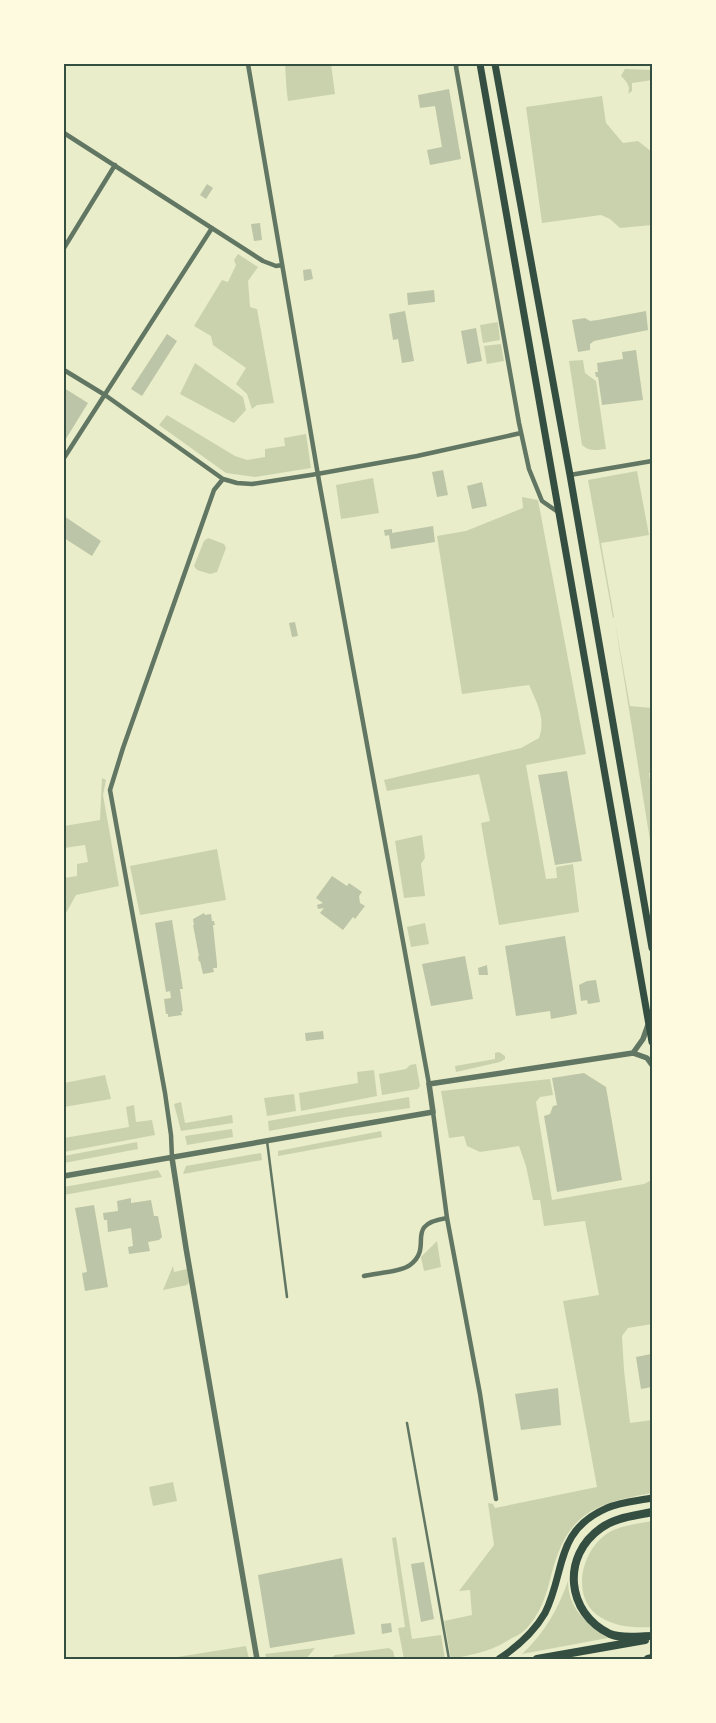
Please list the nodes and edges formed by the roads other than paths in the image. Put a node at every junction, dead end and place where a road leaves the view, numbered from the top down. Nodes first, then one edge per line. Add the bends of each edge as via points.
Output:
1 (248, 64) edge
2 (457, 64) edge
3 (480, 64) edge
4 (496, 64) edge
5 (64, 132) edge
6 (115, 165) junction
7 (212, 228) junction
8 (64, 248) edge
9 (282, 265) junction
10 (64, 370) edge
11 (105, 395) junction
12 (521, 433) junction
13 (64, 458) edge
14 (652, 461) edge
15 (317, 474) junction
16 (570, 475) junction
17 (223, 478) junction
18 (559, 512) junction
19 (652, 948) edge
20 (649, 1023) junction
21 (652, 1042) edge
22 (633, 1053) junction
23 (652, 1065) edge
24 (428, 1084) junction
25 (433, 1112) junction
26 (267, 1141) junction
27 (172, 1158) junction
28 (64, 1176) edge
29 (448, 1218) junction
30 (364, 1276) dead end
31 (287, 1297) dead end
32 (408, 1423) dead end
33 (652, 1498) edge
34 (496, 1499) dead end
35 (652, 1512) edge
36 (652, 1638) edge
37 (652, 1658) edge
38 (257, 1659) edge
39 (449, 1659) edge
40 (499, 1659) edge
41 (537, 1659) edge
42 (648, 1659) edge

1 - 9 street
2 - 12 street
3 - 18 main road
4 - 16 main road
5 - 6 street
6 - 7 street
6 - 8 street
7 - 9 street via 263,261
7 - 11 street
9 - 15 street
10 - 11 street
11 - 13 street
11 - 17 street
12 - 15 street
12 - 18 street via 529,469 542,501
14 - 16 street
15 - 17 street via 252,484
15 - 24 street
16 - 19 main road
17 - 27 street via 214,490 110,790 165,1093
18 - 20 main road
20 - 21 main road
20 - 22 street via 643,1040
22 - 23 street via 647,1058
22 - 24 street
24 - 25 street
25 - 26 street
25 - 29 street
26 - 27 street
26 - 31 lane
27 - 28 street
27 - 38 street
29 - 30 street via 430,1222 423,1228 419,1252 412,1264
29 - 34 street
32 - 39 lane
33 - 40 main road via 607,1508 580,1526 563,1552 551,1600 544,1614 514,1649
35 - 36 highway via 618,1519 593,1534 585,1543 573,1570 573,1579 580,1606 592,1622 612,1635
36 - 41 highway
37 - 42 highway

